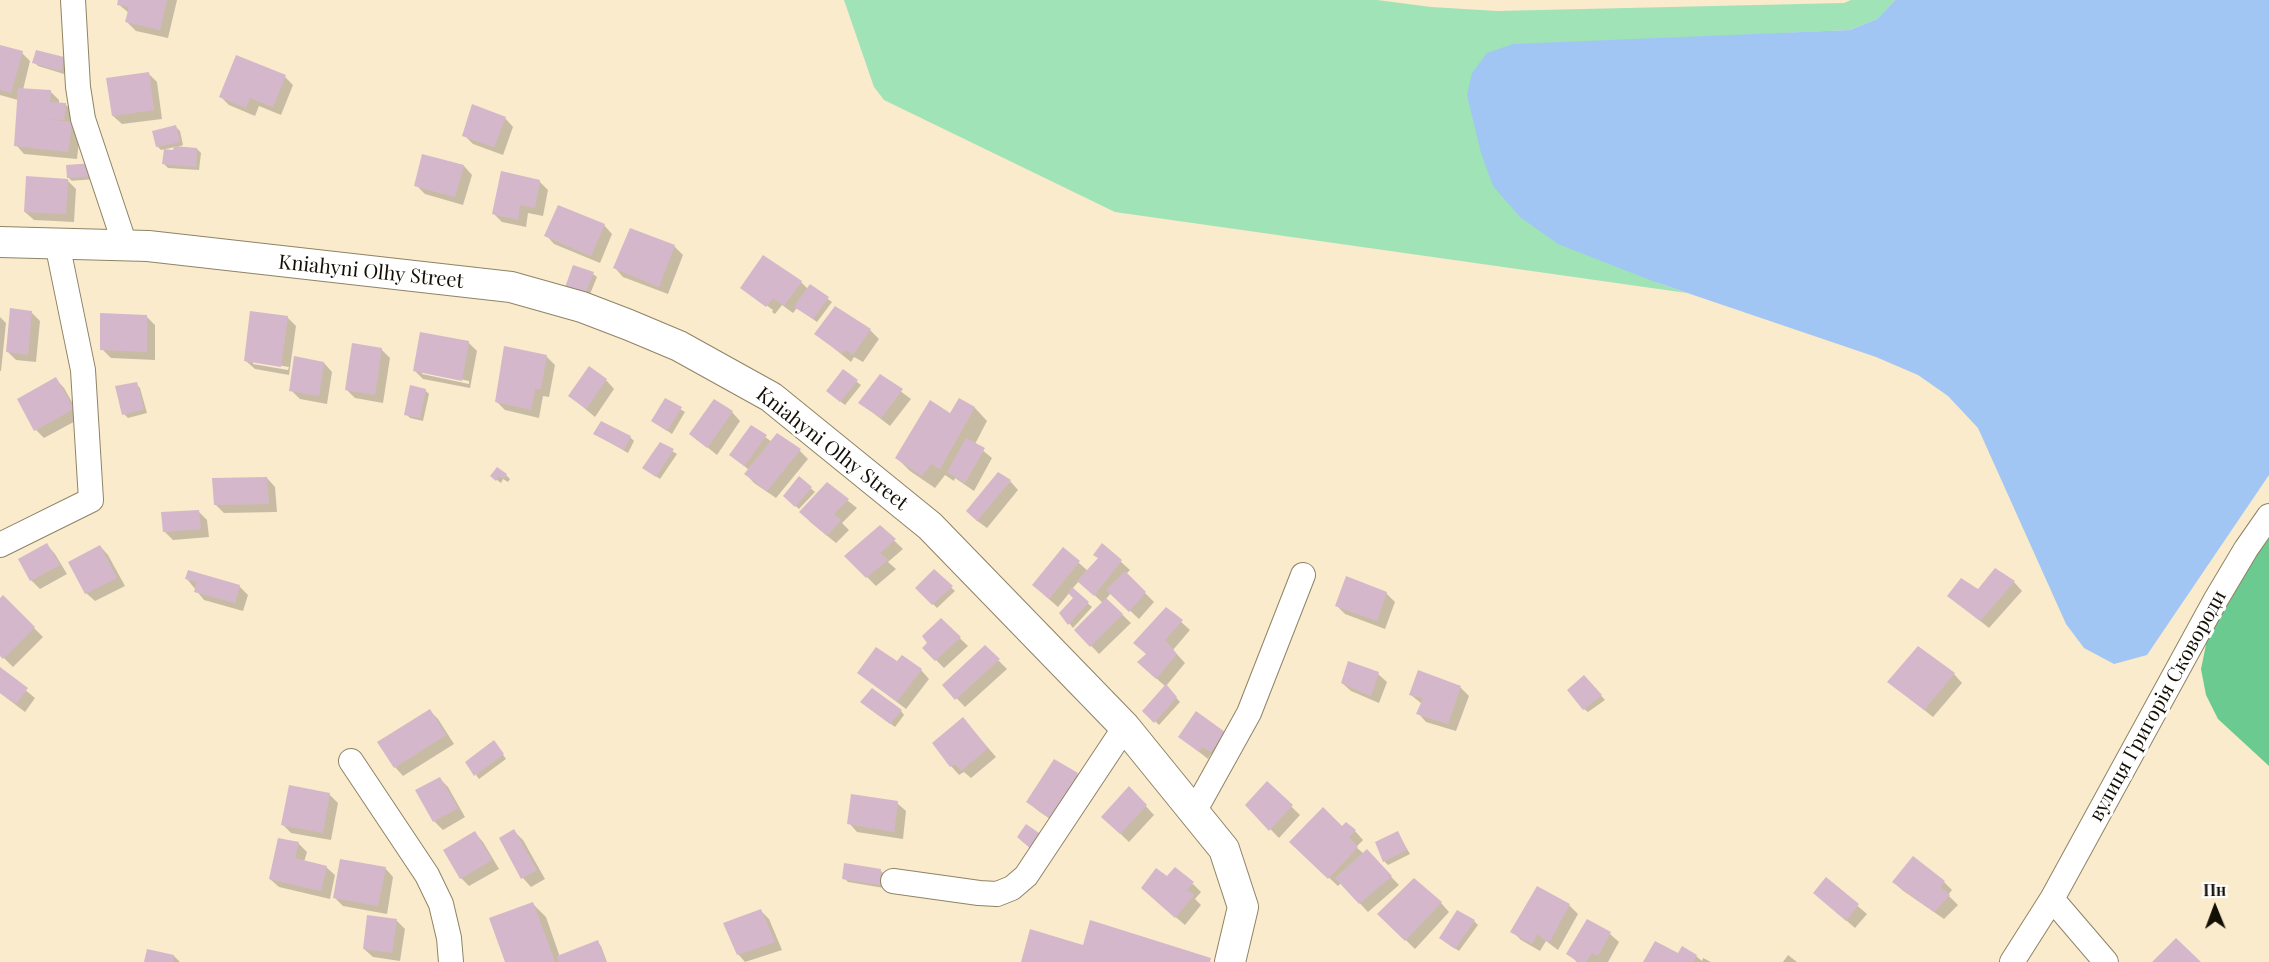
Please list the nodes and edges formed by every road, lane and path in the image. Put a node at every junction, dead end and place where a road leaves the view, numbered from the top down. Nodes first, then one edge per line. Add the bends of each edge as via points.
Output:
1 (73, 0) edge
2 (0, 242) edge
3 (57, 243) junction
4 (125, 245) junction
5 (2269, 516) edge
6 (0, 545) edge
7 (1303, 575) dead end
8 (1125, 727) junction
9 (351, 761) dead end
10 (1194, 812) junction
11 (893, 881) dead end
12 (2052, 899) junction
13 (452, 962) edge
14 (1230, 962) edge
15 (2012, 962) edge
16 (2106, 962) edge

1 - 4 street via 83,119
2 - 3 street, Kniahyni Olhy Street
3 - 4 street, Kniahyni Olhy Street
3 - 6 street via 83,370 90,500
4 - 8 street, Kniahyni Olhy Street via 511,287 582,307 679,346 771,397 930,526
5 - 12 street, вулиця Григорія Сковороди via 2215,601
7 - 10 street via 1249,713
8 - 10 street, Kniahyni Olhy Street
8 - 11 street via 1026,876 1012,888 988,894
9 - 13 street via 427,875 441,904
10 - 14 street, Kniahyni Olhy Street via 1224,849 1243,907
12 - 15 street, вулиця Григорія Сковороди
12 - 16 street

